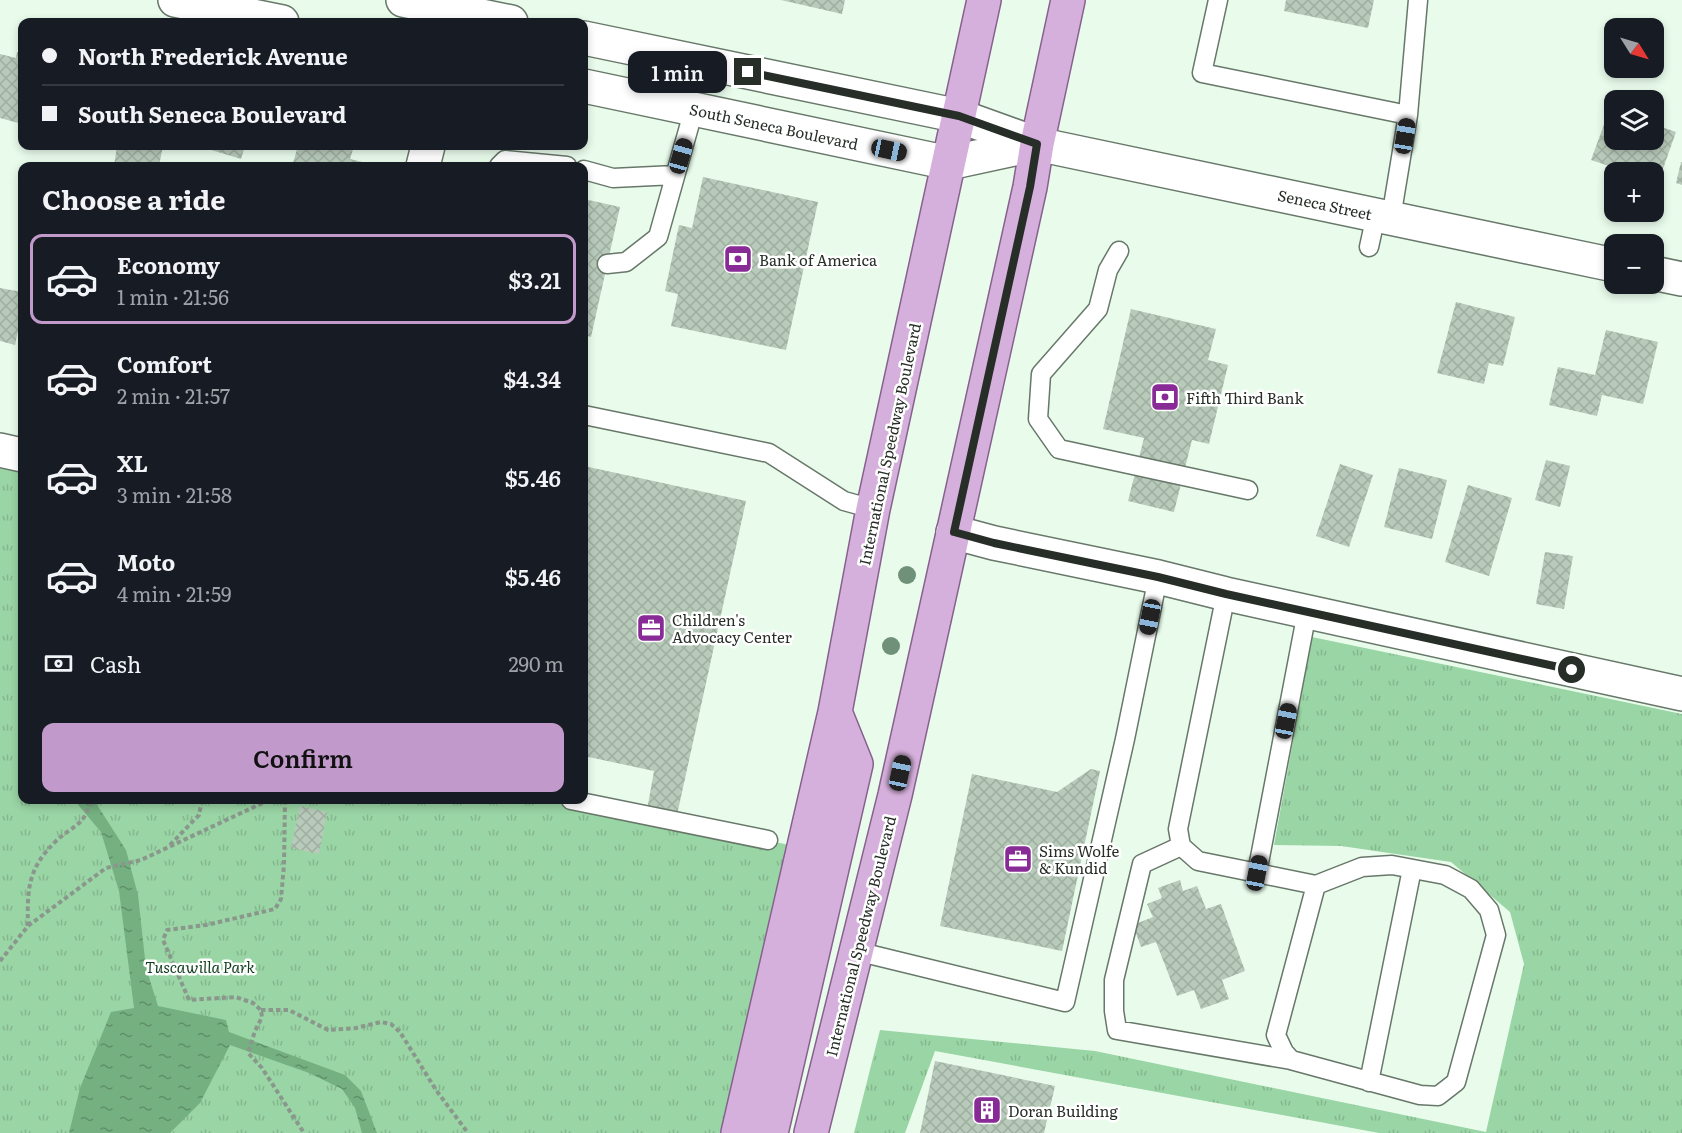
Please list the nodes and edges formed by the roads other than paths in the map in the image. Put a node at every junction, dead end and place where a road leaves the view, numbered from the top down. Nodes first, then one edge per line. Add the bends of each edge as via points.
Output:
1 (175, 0) edge
2 (403, 0) edge
3 (984, 0) edge
4 (1068, 0) edge
5 (1218, 0) edge
6 (1418, 0) edge
7 (458, 11) edge
8 (263, 18) edge
9 (492, 18) edge
10 (588, 39) edge
11 (705, 63) junction
12 (588, 87) edge
13 (694, 109) junction
14 (1408, 115) junction
15 (959, 116) junction
16 (1037, 144) junction
17 (503, 162) edge
18 (526, 162) edge
19 (949, 163) junction
20 (588, 171) edge
21 (675, 175) junction
22 (1383, 217) junction
23 (1369, 247) dead end
24 (1119, 250) dead end
25 (1604, 263) edge
26 (607, 264) dead end
27 (1664, 275) edge
28 (1682, 279) edge
29 (588, 416) edge
30 (0, 450) edge
31 (18, 454) edge
32 (1248, 489) dead end
33 (873, 509) junction
34 (954, 532) junction
35 (1158, 577) junction
36 (1226, 594) junction
37 (1307, 612) junction
38 (1682, 694) edge
39 (835, 712) junction
40 (588, 803) edge
41 (768, 840) dead end
42 (1181, 846) junction
43 (1412, 869) junction
44 (1257, 873) junction
45 (1316, 885) junction
46 (856, 951) junction
47 (1291, 1060) junction
48 (1370, 1082) junction
49 (738, 1133) edge
50 (771, 1133) edge
51 (811, 1133) edge

1 - 8 street
2 - 7 street
3 - 15 main road, International Speedway Boulevard
4 - 16 main road, International Speedway Boulevard
5 - 14 lane via 1202,74
6 - 14 lane
7 - 9 street
10 - 11 street
11 - 13 street
11 - 15 street
12 - 13 street, South Seneca Boulevard
13 - 19 street, South Seneca Boulevard
13 - 21 lane
14 - 22 lane
15 - 16 street
15 - 19 main road, International Speedway Boulevard
16 - 19 street, South Seneca Boulevard
16 - 22 street, Seneca Street
16 - 34 main road, International Speedway Boulevard
17 - 18 lane
19 - 33 main road, International Speedway Boulevard
20 - 21 lane via 613,178
21 - 26 lane via 658,237 626,262
22 - 23 lane
22 - 25 street, Seneca Street
24 - 32 lane via 1108,270 1098,309 1041,374 1038,419 1059,449
27 - 28 street
29 - 33 lane via 769,453 844,501
30 - 31 street
33 - 39 main road, International Speedway Boulevard
34 - 35 street
34 - 46 main road, International Speedway Boulevard
35 - 36 street
35 - 46 lane via 1065,1002
36 - 37 street
36 - 42 lane via 1179,829
37 - 38 street
37 - 44 lane
39 - 49 main road, International Speedway Boulevard
39 - 50 main road via 856,764
40 - 41 lane
42 - 44 lane via 1198,861
42 - 47 lane via 1142,864 1114,980 1118,1030
43 - 45 lane via 1392,865 1362,867
43 - 48 lane
43 - 48 lane via 1445,875 1471,889 1489,910 1496,935 1456,1082 1438,1096
44 - 45 lane
45 - 47 lane via 1276,1035
46 - 51 main road, International Speedway Boulevard
47 - 48 lane

